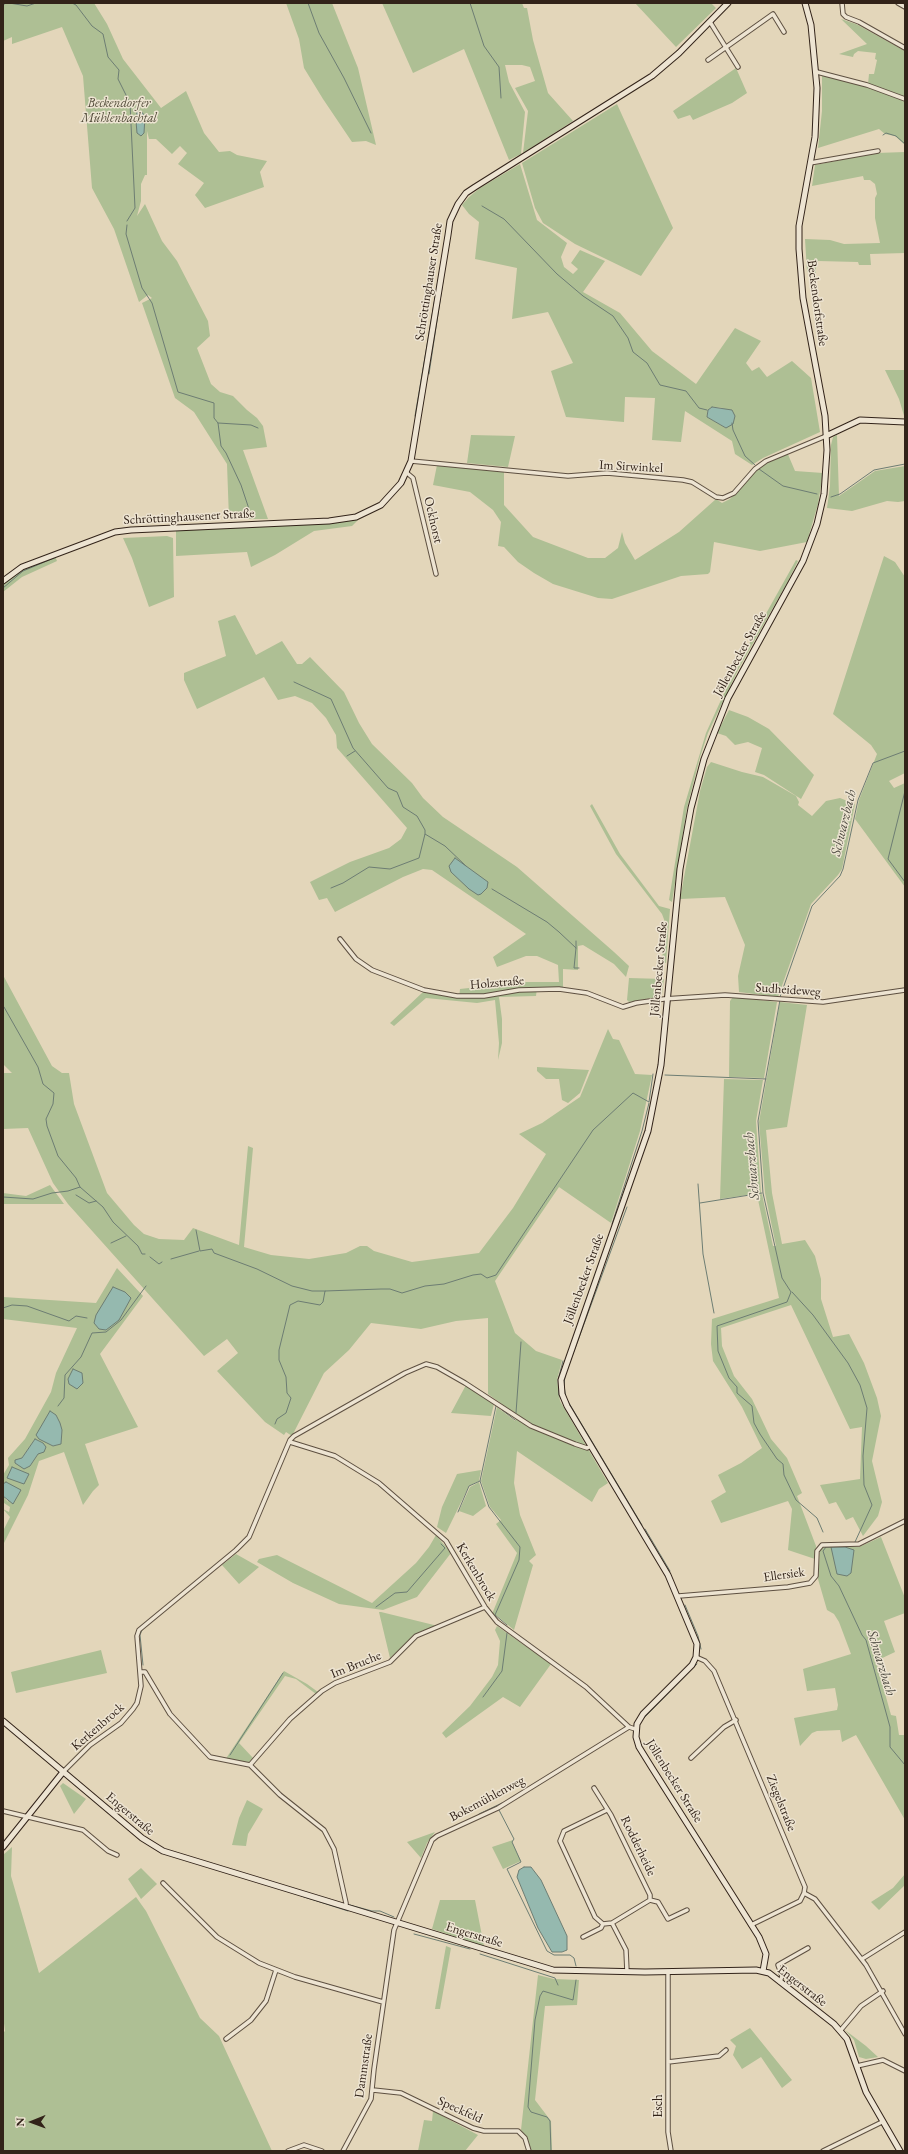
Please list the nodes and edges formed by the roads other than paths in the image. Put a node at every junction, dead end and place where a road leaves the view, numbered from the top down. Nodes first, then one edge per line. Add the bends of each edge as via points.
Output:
1 (728, 3) edge
2 (805, 3) edge
3 (842, 3) edge
4 (898, 3) edge
5 (905, 7) edge
6 (710, 22) junction
7 (784, 32) dead end
8 (725, 46) junction
9 (905, 48) edge
10 (708, 60) dead end
11 (738, 67) dead end
12 (817, 72) junction
13 (905, 99) edge
14 (878, 151) dead end
15 (810, 163) junction
16 (905, 422) edge
17 (826, 436) junction
18 (411, 461) junction
19 (407, 473) junction
20 (268, 524) joint
21 (814, 534) joint
22 (436, 574) dead end
23 (3, 582) edge
24 (340, 939) dead end
25 (905, 990) edge
26 (668, 999) junction
27 (290, 1442) junction
28 (591, 1446) junction
29 (905, 1521) edge
30 (679, 1596) junction
31 (485, 1607) junction
32 (696, 1657) junction
33 (141, 1672) junction
34 (736, 1720) junction
35 (3, 1721) edge
36 (629, 1727) junction
37 (635, 1729) junction
38 (691, 1758) dead end
39 (250, 1764) junction
40 (63, 1772) junction
41 (594, 1788) dead end
42 (607, 1810) junction
43 (3, 1811) edge
44 (28, 1817) junction
45 (3, 1847) edge
46 (117, 1855) dead end
47 (163, 1883) dead end
48 (804, 1893) junction
49 (650, 1900) junction
50 (346, 1907) junction
51 (687, 1910) dead end
52 (396, 1923) junction
53 (612, 1923) junction
54 (603, 1924) junction
55 (751, 1925) junction
56 (904, 1934) edge
57 (583, 1937) dead end
58 (808, 1948) dead end
59 (862, 1959) junction
60 (276, 1970) junction
61 (763, 1971) junction
62 (627, 1972) junction
63 (668, 1972) junction
64 (780, 1982) junction
65 (883, 1991) junction
66 (383, 2002) junction
67 (840, 2031) junction
68 (905, 2034) edge
69 (226, 2040) dead end
70 (726, 2050) dead end
71 (668, 2062) junction
72 (857, 2066) junction
73 (905, 2071) edge
74 (373, 2090) junction
75 (882, 2122) junction
76 (288, 2151) edge
77 (322, 2151) edge
78 (343, 2151) edge
79 (529, 2151) edge
80 (671, 2151) edge
81 (823, 2151) edge
82 (900, 2151) edge

1 - 6 street, Schröttinghauser Straße
2 - 12 street, Beckendorfstraße via 811,25
3 - 9 street via 843,14 846,17
4 - 5 street
6 - 8 street
6 - 18 street, Schröttinghauser Straße via 652,76 471,190 458,204 449,228
7 - 8 street via 773,14
8 - 10 street
8 - 11 street
12 - 13 street via 867,85
12 - 15 street, Beckendorfstraße via 816,112
14 - 15 street
15 - 17 street, Beckendorfstraße via 799,226 800,276 825,416
16 - 17 street via 860,420
17 - 18 street, Im Sirwinkel via 766,461 754,469 734,493 723,498 683,480 607,473 568,476
17 - 21 street, Beckendorfstraße via 826,478
18 - 19 street, Schröttinghauser Straße
19 - 20 street, Schröttinghauser Straße via 386,501 356,517
19 - 22 street, Ockhorst via 413,478
20 - 23 street, Schröttinghausener Straße via 115,532 22,567
21 - 26 street, Jöllenbecker Straße via 798,572 728,698 704,759 691,808 680,869
24 - 26 street, Holzstraße via 356,959 368,968 440,994 484,996 519,990 576,991 623,1007
25 - 26 street, Sudheideweg via 824,1002 736,995
26 - 28 street, Jöllenbecker Straße via 660,1070 648,1131 561,1380 562,1394 567,1406
27 - 28 street, Kerkenbrock via 294,1436 405,1373 426,1364 438,1367 531,1426 575,1444 587,1448
27 - 31 street, Kerkenbrock via 335,1456 379,1483 446,1541
27 - 33 street, Kerkenbrock via 249,1537 242,1546 141,1628 137,1636
28 - 30 street, Jöllenbecker Straße
29 - 30 street, Ellersiek via 867,1542 819,1548 816,1576 813,1581 802,1585
30 - 32 street, Jöllenbecker Straße via 695,1636
31 - 36 street, Kerkenbrock via 497,1622 586,1687
31 - 39 street, Im Bruche via 416,1636 390,1662 335,1683 322,1691 290,1719
32 - 34 street, Ziegelstraße via 705,1661 714,1671
32 - 37 street, Jöllenbecker Straße via 688,1670 643,1714
33 - 39 street via 145,1672 170,1714 210,1757
33 - 40 street, Kerkenbrock via 140,1695 133,1709 121,1723 90,1745
34 - 38 street via 724,1727
34 - 48 street, Ziegelstraße via 805,1887
35 - 40 street, Engerstraße
36 - 37 street, Kerkenbrock
36 - 52 street, Bokemühlenweg via 498,1808 437,1836 429,1845
37 - 55 street, Jöllenbecker Straße via 639,1747
39 - 50 street via 280,1795 326,1834 334,1849
40 - 44 street
40 - 50 street, Engerstraße via 156,1848
41 - 42 street
42 - 49 street, Rodderheide via 650,1895
42 - 54 street, Rodderheide via 564,1831 560,1841 595,1918
43 - 44 street
44 - 45 street
44 - 46 street via 83,1830 108,1851
47 - 60 street via 217,1937 254,1960
48 - 55 street via 800,1901
48 - 59 street via 814,1898
49 - 51 street, Rodderheide via 658,1902 668,1919
49 - 53 street
50 - 52 street, Engerstraße
52 - 62 street, Engerstraße via 553,1970
52 - 66 street, Dammstraße
53 - 54 street
53 - 62 street via 626,1950
54 - 57 street via 601,1928
55 - 61 street, Jöllenbecker Straße via 764,1948
56 - 59 street
58 - 64 street via 778,1965 782,1976
59 - 65 street
60 - 66 street
60 - 69 street via 266,2001 251,2020
61 - 63 street, Engerstraße
61 - 64 street, Engerstraße
62 - 63 street, Engerstraße
63 - 71 street, Esch
64 - 67 street, Engerstraße
65 - 67 street via 861,2006
65 - 68 street
66 - 74 street, Dammstraße
67 - 72 street, Engerstraße via 849,2044
70 - 71 street via 719,2056
71 - 80 street, Esch via 668,2132
72 - 73 street via 883,2060
72 - 75 street, Engerstraße via 866,2092
74 - 78 street, Dammstraße via 367,2109
74 - 79 street, Speckfeld via 401,2093 478,2130 518,2131 525,2138
75 - 81 street
75 - 82 street, Engerstraße
76 - 77 street via 304,2145

